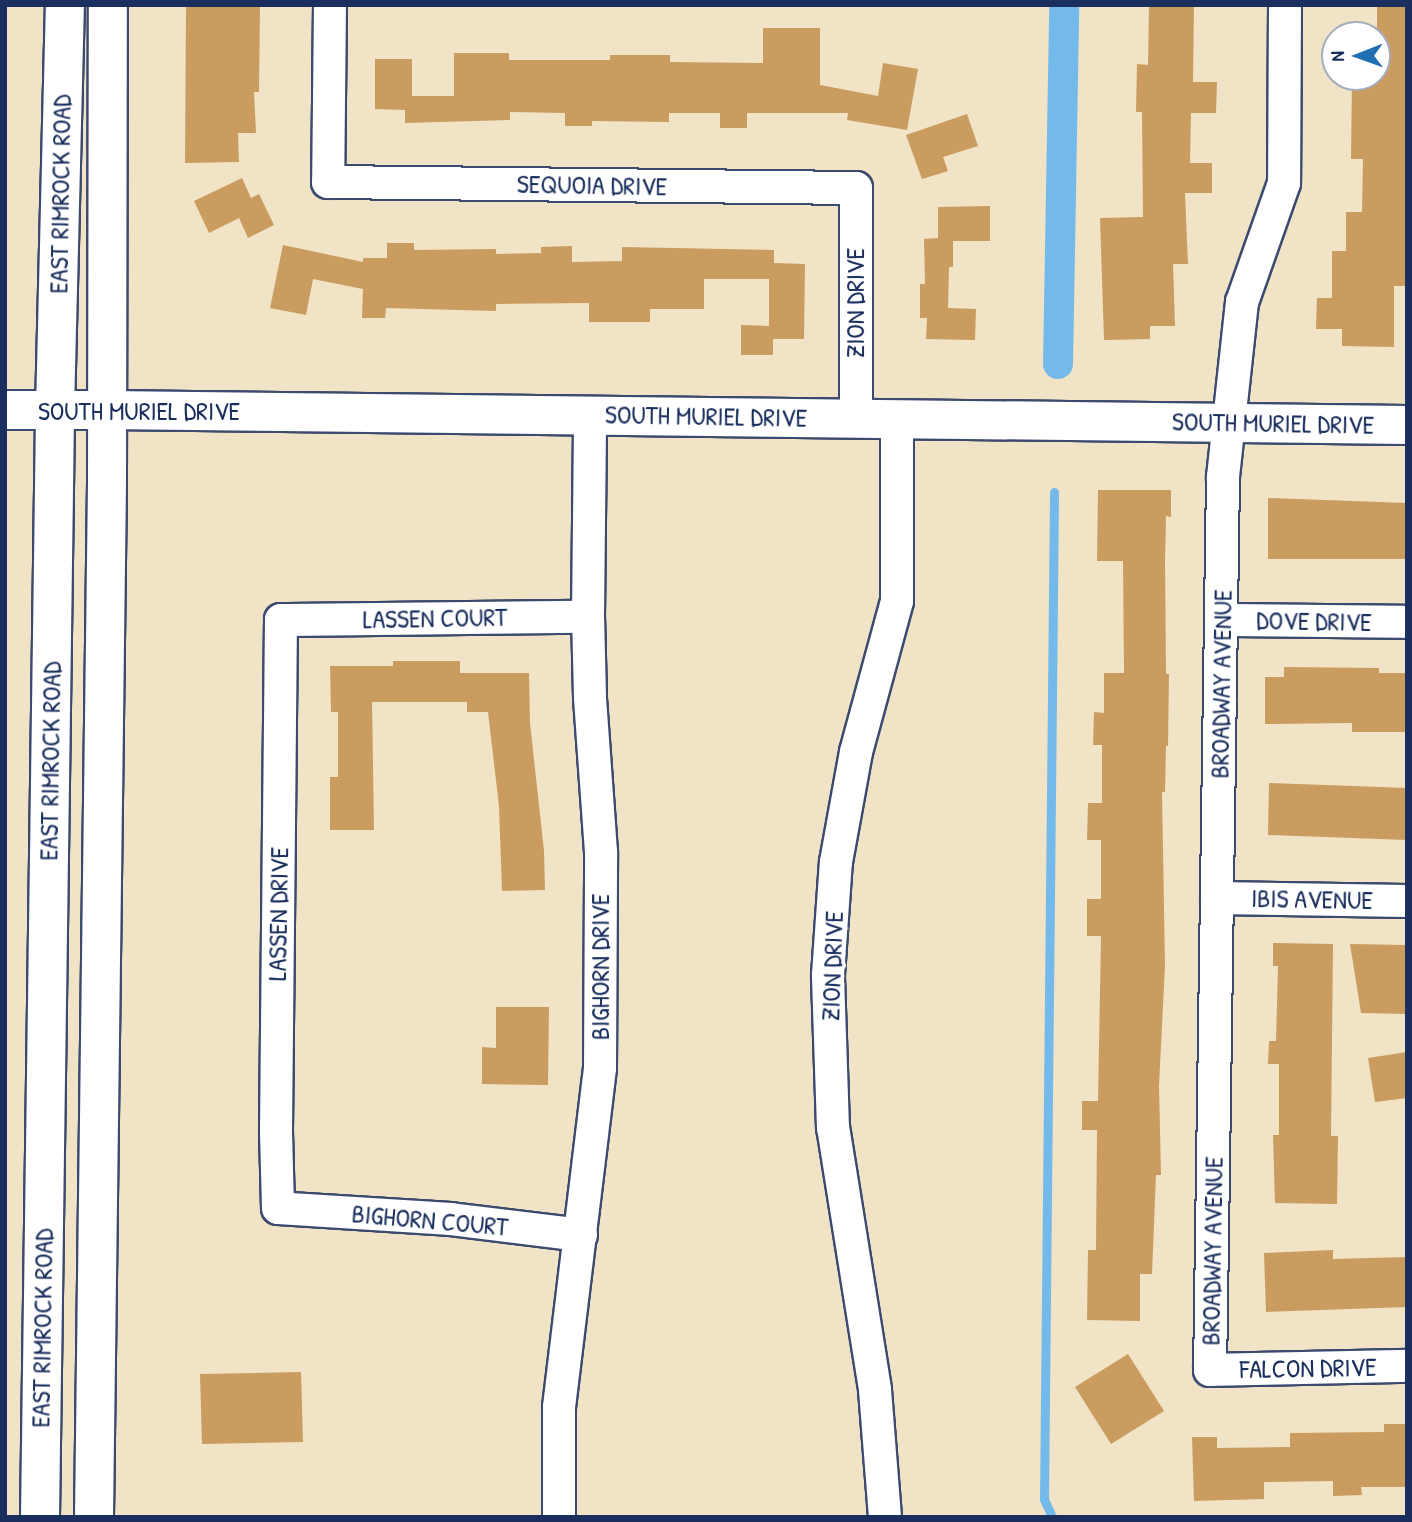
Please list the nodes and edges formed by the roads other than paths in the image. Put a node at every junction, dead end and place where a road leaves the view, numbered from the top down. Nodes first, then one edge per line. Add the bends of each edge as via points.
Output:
1 (65, 5) edge
2 (108, 5) edge
3 (330, 5) edge
4 (1285, 5) edge
5 (856, 188) joint
6 (5, 410) edge
7 (55, 410) junction
8 (107, 410) junction
9 (590, 415) junction
10 (856, 418) junction
11 (897, 419) junction
12 (1228, 422) junction
13 (1407, 425) edge
14 (588, 617) junction
15 (281, 620) joint
16 (1222, 620) junction
17 (1407, 622) edge
18 (1217, 898) junction
19 (1407, 901) edge
20 (278, 1208) joint
21 (581, 1235) junction
22 (1407, 1366) edge
23 (1210, 1370) joint
24 (40, 1517) edge
25 (94, 1517) edge
26 (559, 1517) edge
27 (885, 1517) edge

1 - 7 main road, EAST RIMROCK ROAD
2 - 8 main road, EAST RIMROCK ROAD
3 - 5 street, SEQUOIA DRIVE via 328,182
4 - 12 street, BROADWAY AVENUE via 1284,183 1242,302
5 - 10 street, ZION DRIVE
6 - 7 main road, SOUTH MURIEL DRIVE
7 - 8 main road, SOUTH MURIEL DRIVE
7 - 24 main road, EAST RIMROCK ROAD
8 - 9 main road, SOUTH MURIEL DRIVE
8 - 25 main road, EAST RIMROCK ROAD
9 - 10 main road, SOUTH MURIEL DRIVE
9 - 14 street, BIGHORN DRIVE
10 - 11 main road, SOUTH MURIEL DRIVE
11 - 12 main road, SOUTH MURIEL DRIVE
11 - 27 street, ZION DRIVE via 897,601 856,752 836,862 828,975 833,1128 876,1389
12 - 13 main road, SOUTH MURIEL DRIVE
12 - 16 street, BROADWAY AVENUE
14 - 15 street, LASSEN COURT
14 - 21 street, BIGHORN DRIVE via 601,852 600,1055
15 - 20 street, LASSEN DRIVE
16 - 17 street, DOVE DRIVE
16 - 18 street, BROADWAY AVENUE
18 - 19 street, IBIS AVENUE
18 - 23 street, BROADWAY AVENUE
20 - 21 street, BIGHORN COURT via 451,1219
21 - 26 street, BIGHORN DRIVE via 559,1407
22 - 23 street, FALCON DRIVE

